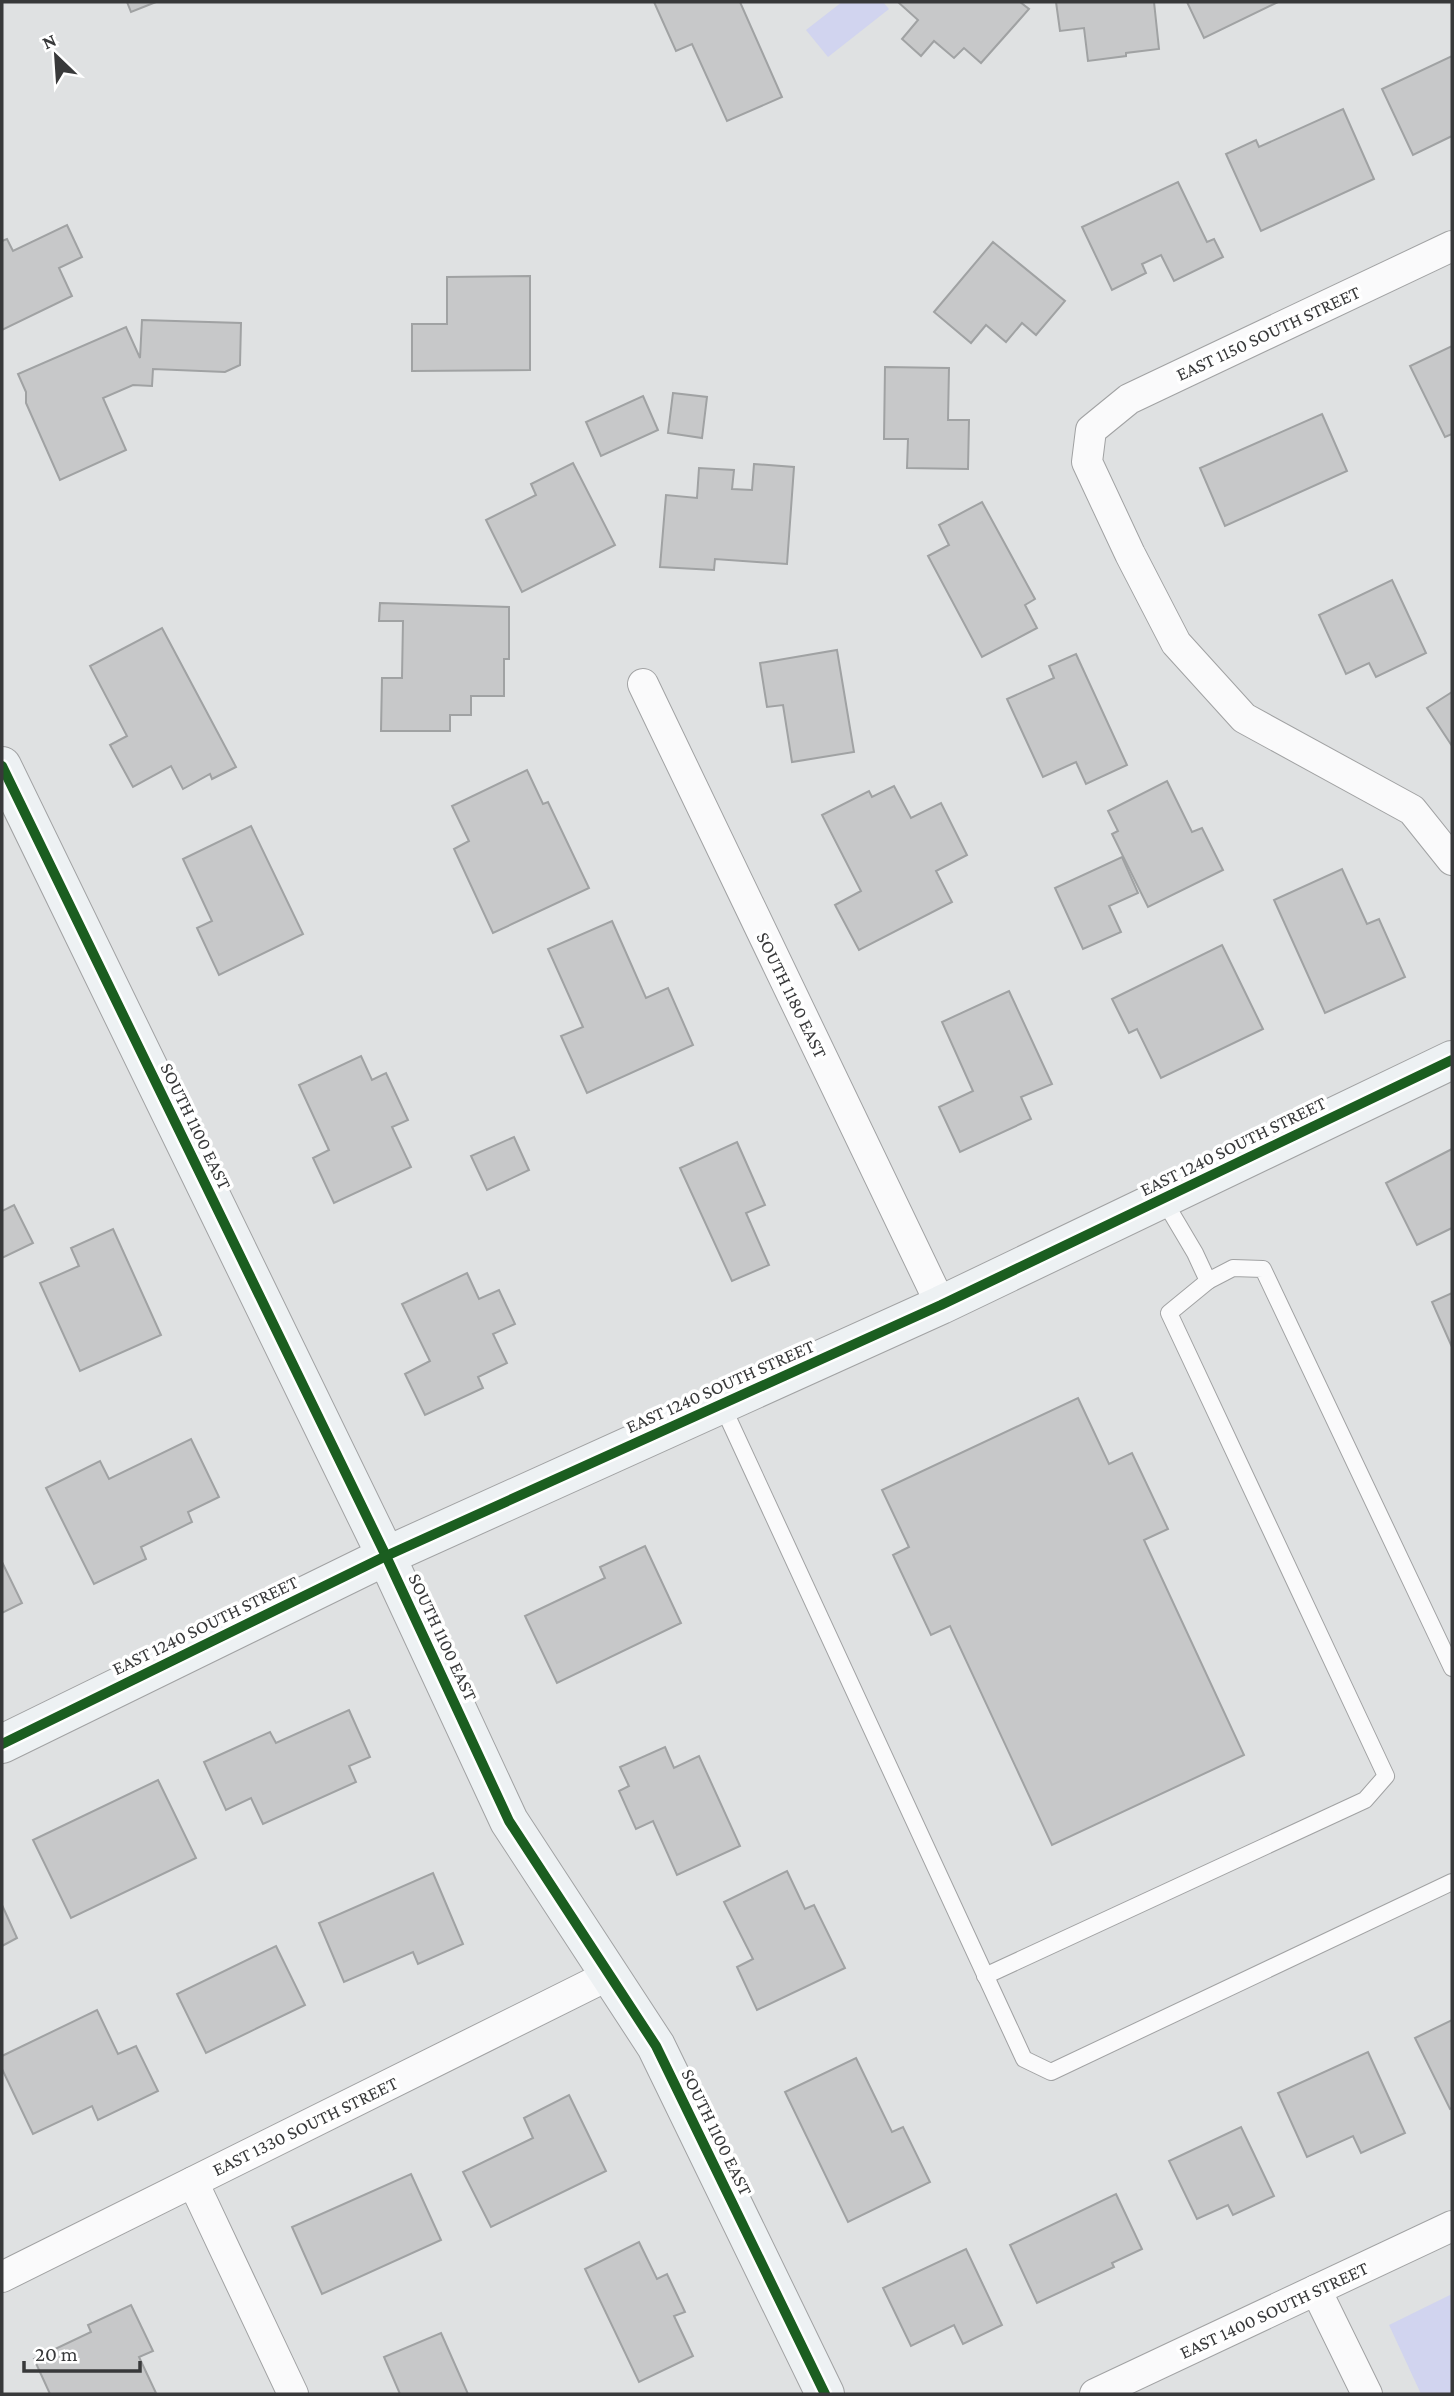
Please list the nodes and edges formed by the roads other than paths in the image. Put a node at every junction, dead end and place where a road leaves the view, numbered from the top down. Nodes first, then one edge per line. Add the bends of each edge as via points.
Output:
1 (1452, 246) edge
2 (643, 684) dead end
3 (2, 766) edge
4 (1452, 860) edge
5 (1452, 1060) edge
6 (1163, 1199) junction
7 (1208, 1281) junction
8 (941, 1305) junction
9 (722, 1405) junction
10 (386, 1556) junction
11 (1452, 1668) edge
12 (2, 1744) edge
13 (1452, 1882) edge
14 (609, 1975) junction
15 (985, 1976) junction
16 (193, 2182) junction
17 (1452, 2226) edge
18 (2, 2277) edge
19 (1316, 2290) junction
20 (293, 2394) edge
21 (825, 2394) edge
22 (1095, 2394) edge
23 (1367, 2394) edge

1 - 4 street, EAST 1150 SOUTH STREET via 1129,398 1091,430 1087,462 1177,643 1244,719 1412,810
2 - 8 street, SOUTH 1180 EAST
3 - 10 street, SOUTH 1100 EAST
5 - 6 street, EAST 1240 SOUTH STREET
6 - 7 lane
6 - 8 street, EAST 1240 SOUTH STREET
7 - 11 lane via 1233,1268 1264,1269
7 - 15 lane via 1169,1313 1386,1776 1365,1800
8 - 9 street, EAST 1240 SOUTH STREET
9 - 10 street, EAST 1240 SOUTH STREET
9 - 15 lane
10 - 12 street, EAST 1240 SOUTH STREET
10 - 14 street, SOUTH 1100 EAST via 509,1821
13 - 15 lane via 1051,2072 1024,2059
14 - 16 street, EAST 1330 SOUTH STREET
14 - 21 street, SOUTH 1100 EAST via 656,2046
16 - 18 street, EAST 1330 SOUTH STREET
16 - 20 street
17 - 19 street, EAST 1400 SOUTH STREET
19 - 22 street, EAST 1400 SOUTH STREET
19 - 23 street

